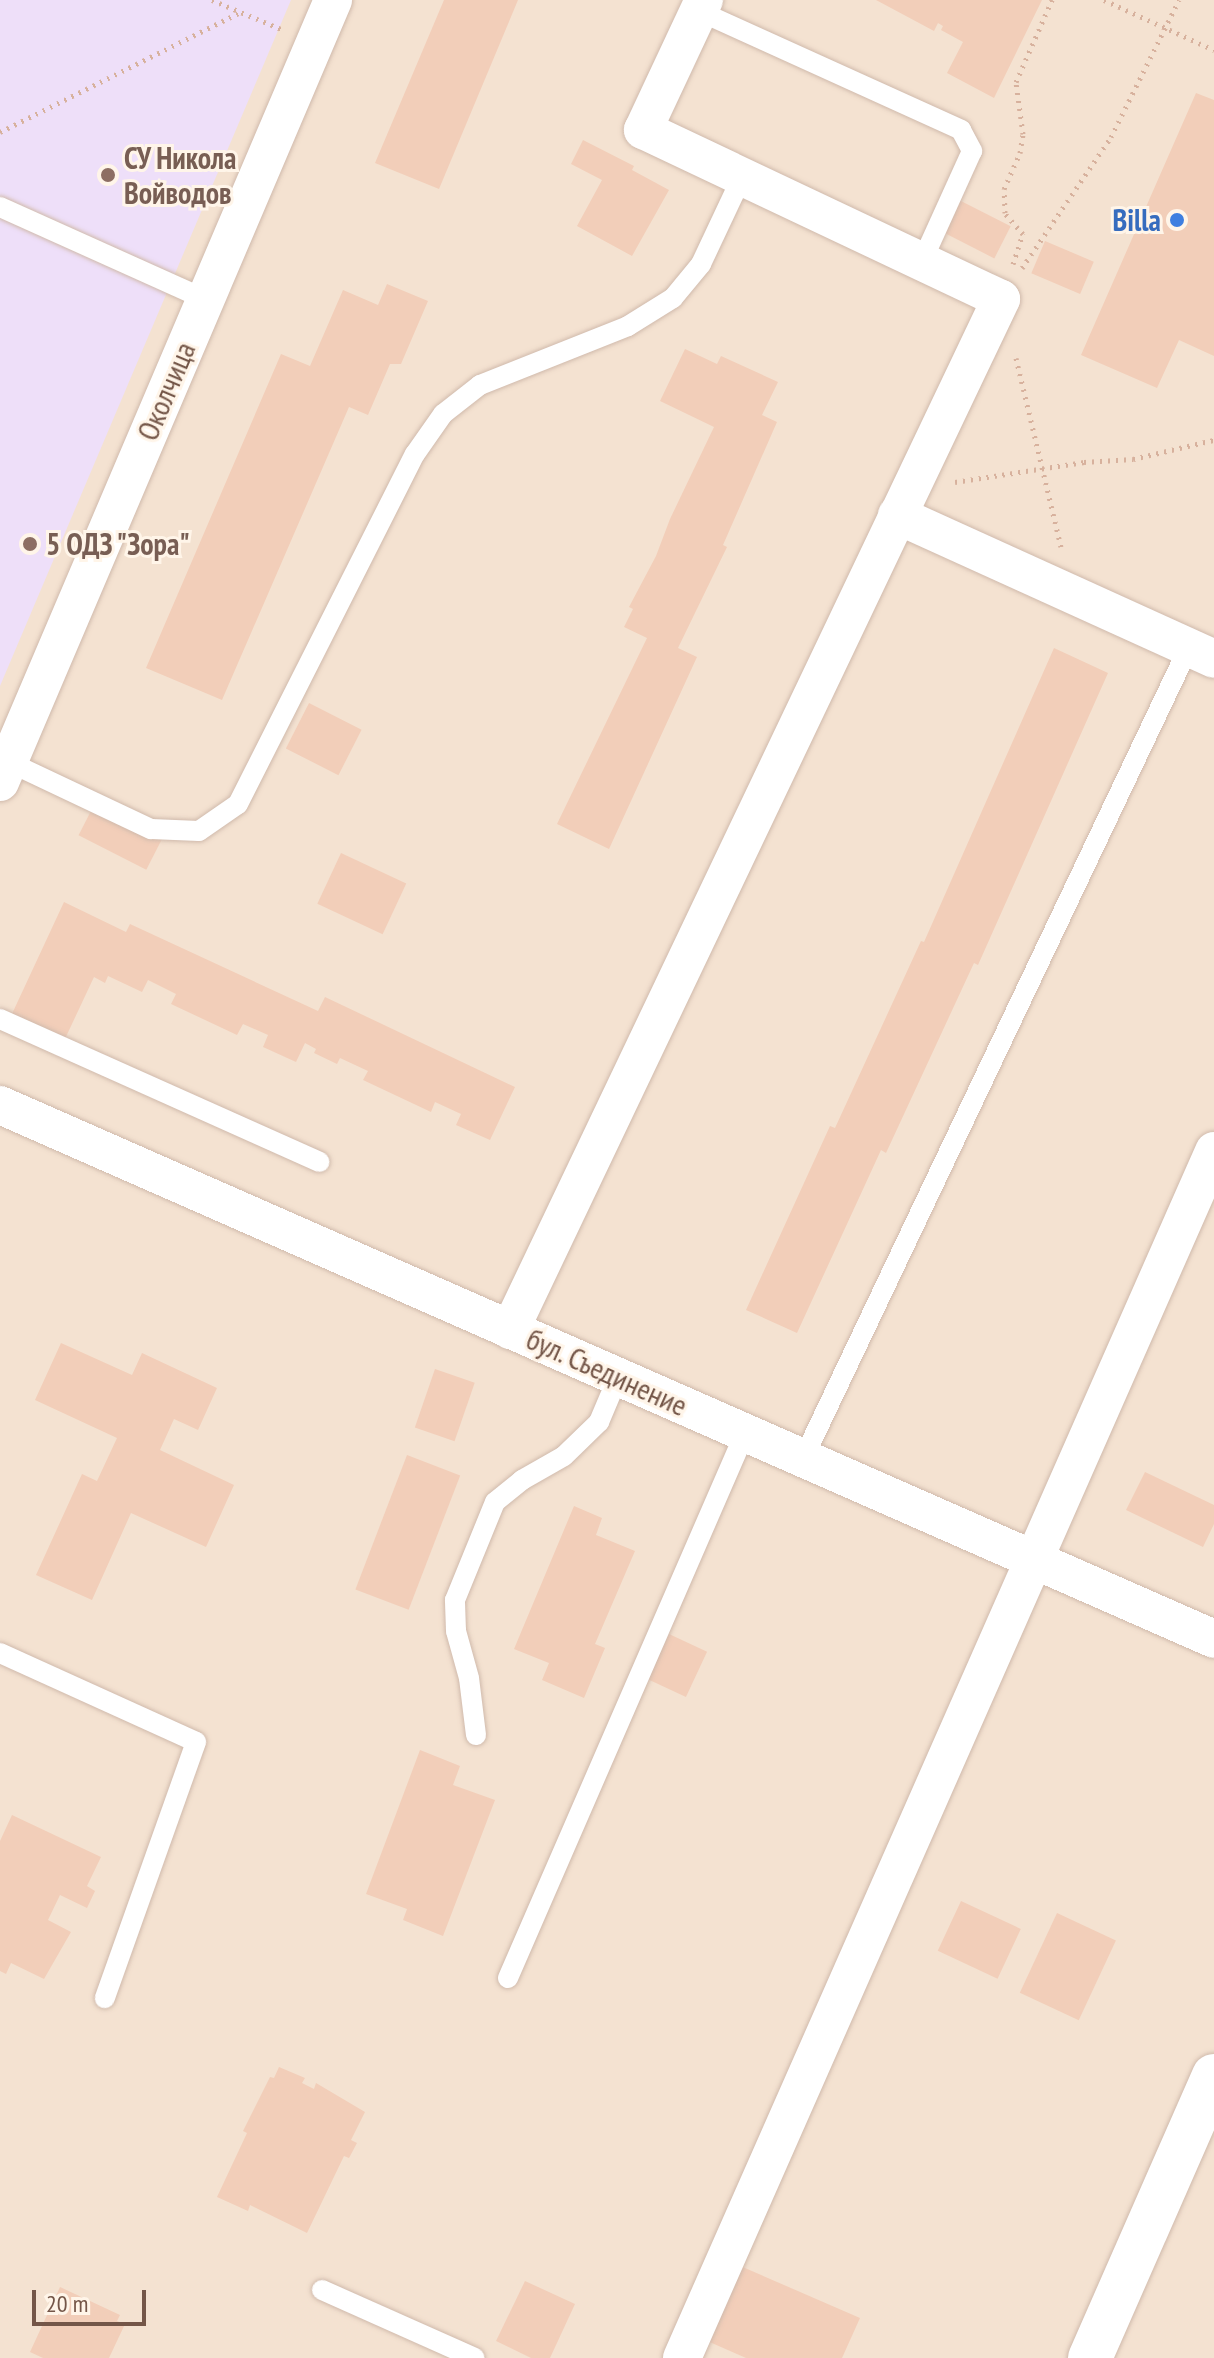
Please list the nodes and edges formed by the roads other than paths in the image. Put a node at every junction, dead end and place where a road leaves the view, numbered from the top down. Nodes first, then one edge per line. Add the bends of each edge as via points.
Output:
1 (333, 0) edge
2 (702, 6) edge
3 (742, 177) junction
4 (0, 207) edge
5 (922, 261) junction
6 (205, 299) junction
7 (904, 502) junction
8 (1202, 653) edge
9 (4, 772) edge
10 (0, 1019) edge
11 (0, 1105) edge
12 (1214, 1151) edge
13 (320, 1162) dead end
14 (510, 1330) junction
15 (618, 1377) junction
16 (745, 1433) junction
17 (803, 1459) junction
18 (1034, 1560) junction
19 (1214, 1639) edge
20 (0, 1653) edge
21 (476, 1735) dead end
22 (508, 1978) dead end
23 (105, 1998) dead end
24 (1214, 2076) edge
25 (322, 2290) dead end
26 (475, 2358) edge
27 (682, 2358) edge
28 (1090, 2358) edge

1 - 6 street, Околчица
2 - 3 street via 643,130
2 - 5 lane via 961,130 972,151
3 - 5 street
3 - 9 lane via 701,264 673,298 628,326 480,385 443,414 415,454 238,804 199,831 151,829
4 - 6 lane
5 - 7 street via 1001,299
6 - 9 street, Околчица
7 - 8 street via 1072,594
7 - 14 street
8 - 17 lane
10 - 13 lane
11 - 14 street, бул. Съединение
12 - 18 street
14 - 15 street, бул. Съединение
15 - 16 street, бул. Съединение
15 - 21 lane via 599,1422 564,1456 495,1502 455,1600
16 - 17 street, бул. Съединение
16 - 22 lane
17 - 18 street, бул. Съединение
18 - 19 street, бул. Съединение
18 - 27 street
20 - 23 lane via 196,1742
24 - 28 street
25 - 26 lane

